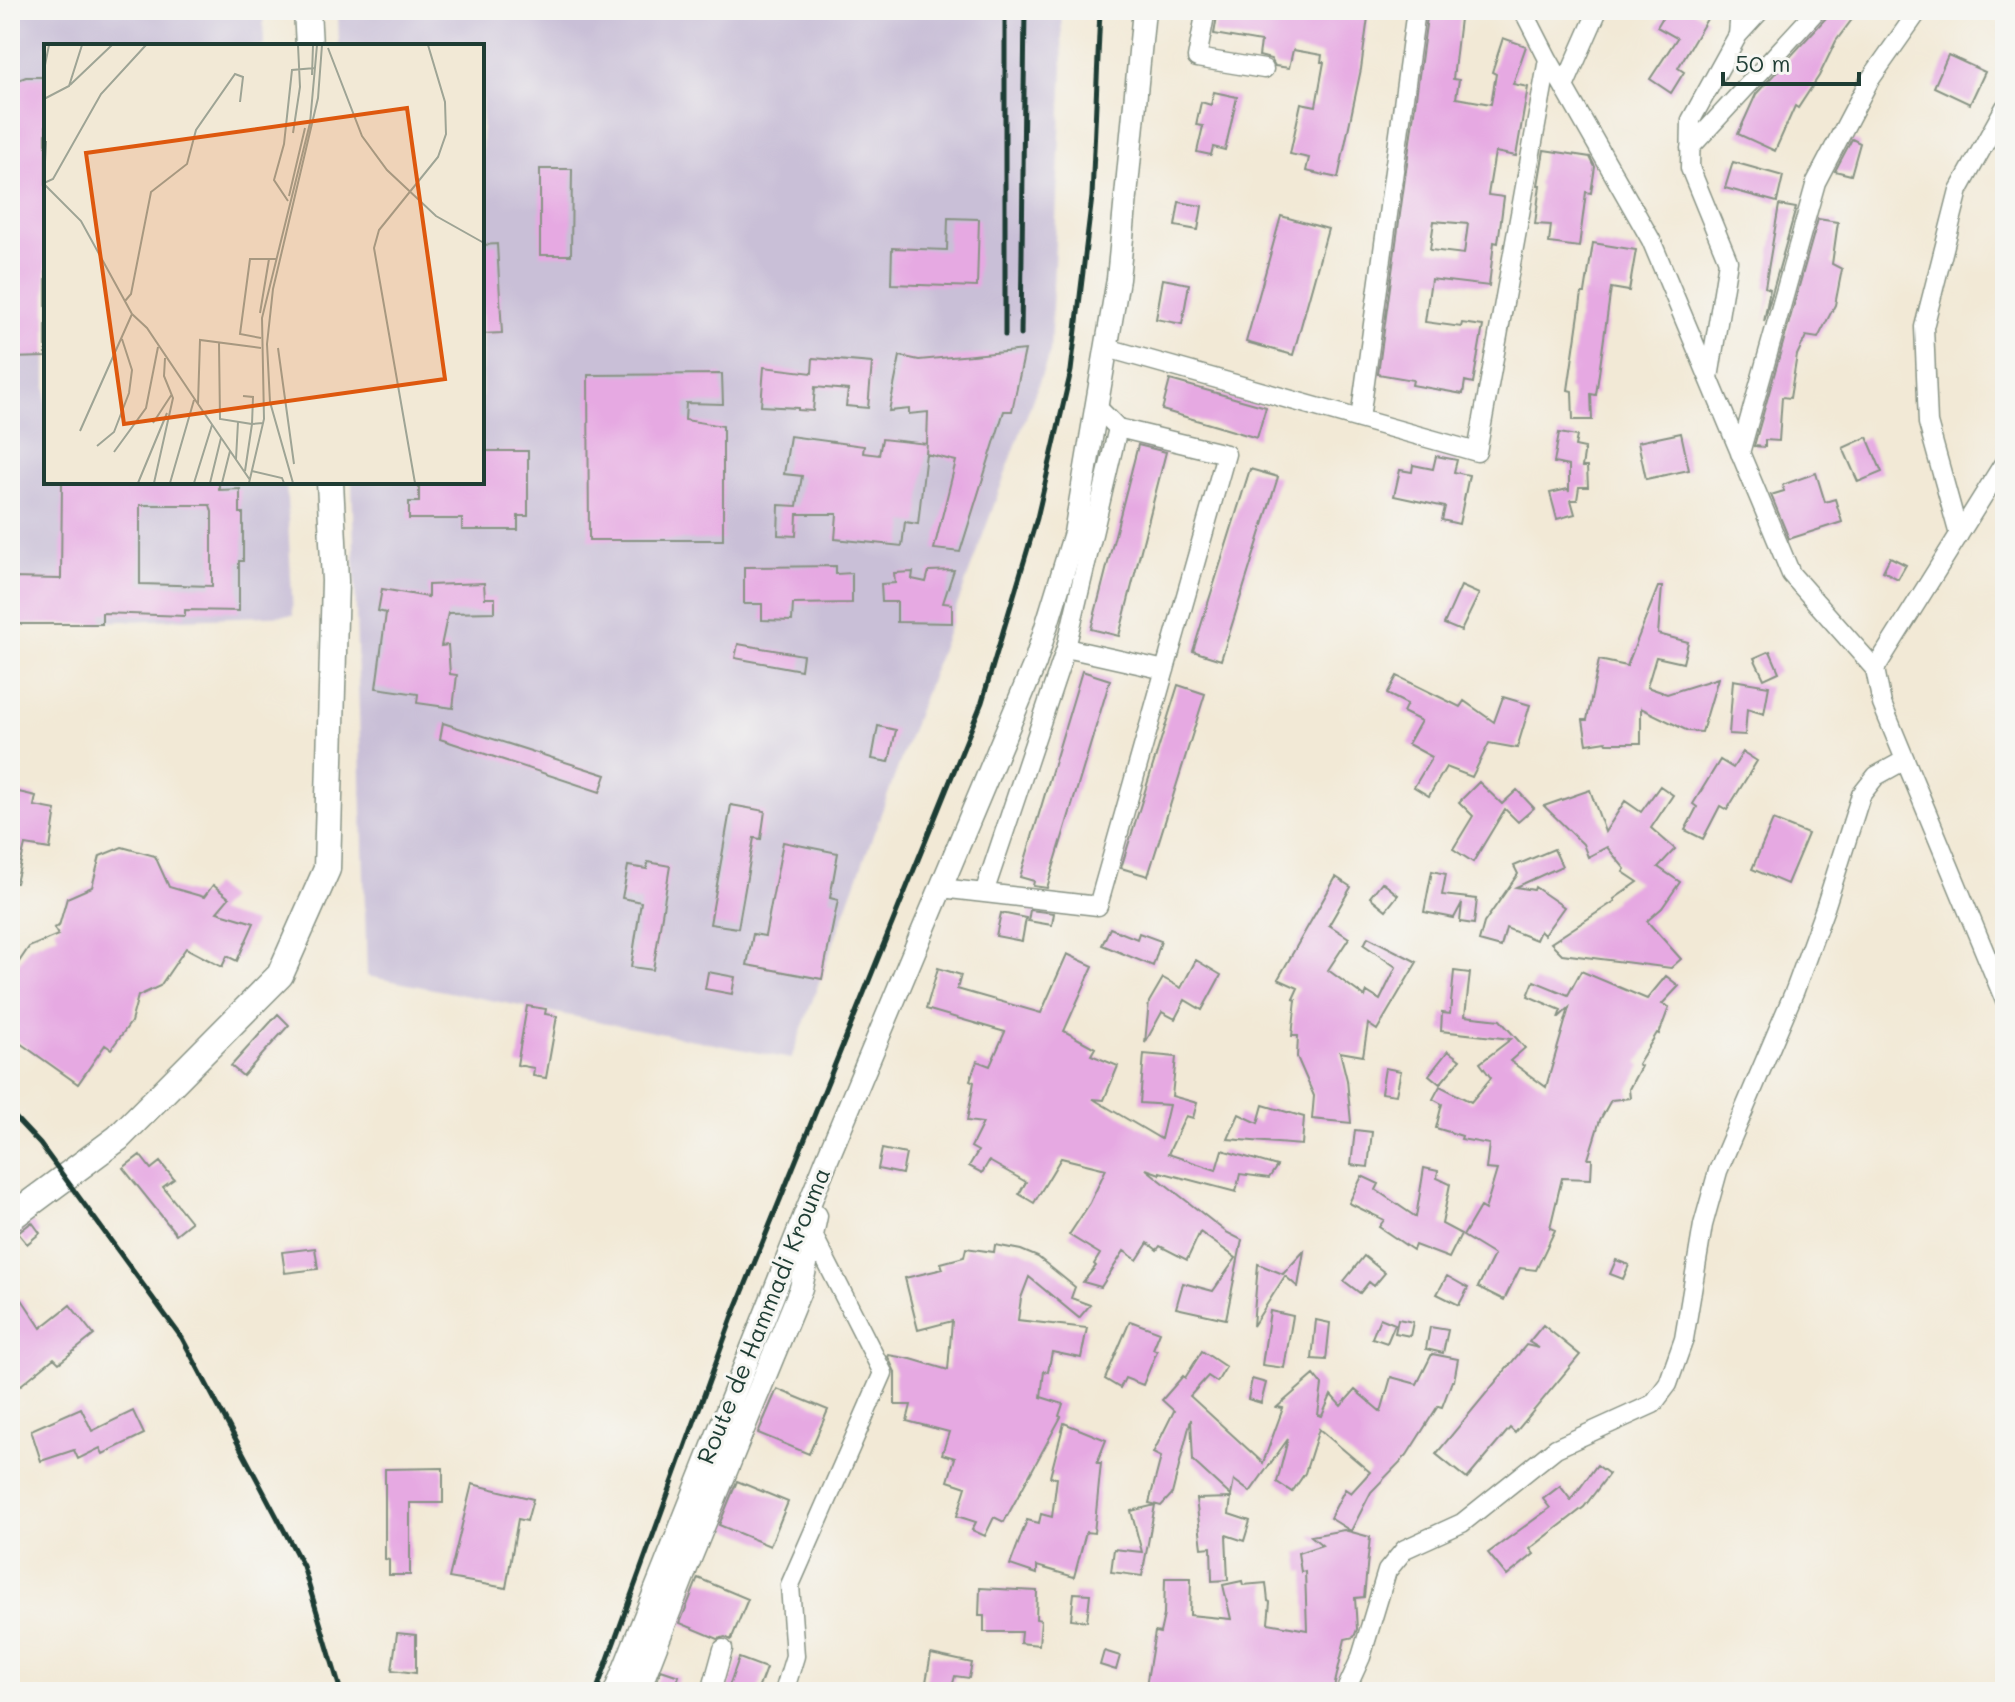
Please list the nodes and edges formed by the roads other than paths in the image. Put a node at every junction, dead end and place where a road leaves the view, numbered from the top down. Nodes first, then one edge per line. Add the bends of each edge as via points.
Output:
1 (307, 10) edge
2 (1144, 10) edge
3 (1206, 10) edge
4 (1416, 10) edge
5 (1523, 10) edge
6 (1598, 10) edge
7 (1740, 10) edge
8 (1761, 10) edge
9 (1817, 10) edge
10 (1919, 10) edge
11 (1738, 35) junction
12 (309, 44) edge
13 (1548, 59) junction
14 (1264, 69) dead end
15 (1564, 87) junction
16 (2005, 107) edge
17 (1690, 148) junction
18 (1107, 348) junction
19 (1709, 379) junction
20 (1097, 407) junction
21 (1360, 419) junction
22 (1118, 428) junction
23 (1740, 453) junction
24 (2005, 461) edge
25 (330, 484) edge
26 (1959, 535) junction
27 (1066, 648) junction
28 (1875, 669) junction
29 (1165, 670) junction
30 (1905, 760) junction
31 (941, 888) junction
32 (984, 893) junction
33 (2005, 1001) edge
34 (828, 1157) junction
35 (10, 1218) edge
36 (812, 1233) junction
37 (723, 1649) dead end
38 (615, 1692) edge
39 (638, 1692) edge
40 (711, 1692) edge
41 (784, 1692) edge
42 (1345, 1692) edge

1 - 12 main road
2 - 18 street
3 - 14 street via 1197,58
4 - 21 street
5 - 13 street
6 - 15 street
7 - 11 street
8 - 11 street
9 - 17 street
10 - 23 street via 1869,81 1816,182
11 - 17 street via 1691,120
13 - 15 street
13 - 21 street via 1477,452
15 - 19 street via 1651,240
16 - 26 street via 1959,190 1924,327 1928,423
17 - 19 street via 1690,168 1728,261
18 - 20 street
18 - 21 street
19 - 23 street
20 - 22 street
20 - 31 street via 1075,533 1035,663
22 - 27 street
22 - 29 street via 1226,454
23 - 28 street via 1791,574
24 - 26 street
25 - 35 main road via 335,581 327,869 280,975 118,1138
26 - 28 street
27 - 29 street
27 - 32 street
28 - 30 street via 1882,704
29 - 32 street via 1098,906
30 - 33 street
30 - 42 street via 1876,776 1861,795 1795,990 1718,1171 1684,1339 1668,1384 1653,1404 1556,1448 1462,1523 1405,1549 1387,1571
31 - 32 street
31 - 34 street
34 - 36 street, Route de Hammadi Krouma
34 - 38 street, Route de Hammadi Krouma
36 - 39 street, Route de Hammadi Krouma via 801,1288
36 - 41 street via 883,1373 790,1585 795,1656
37 - 40 street

